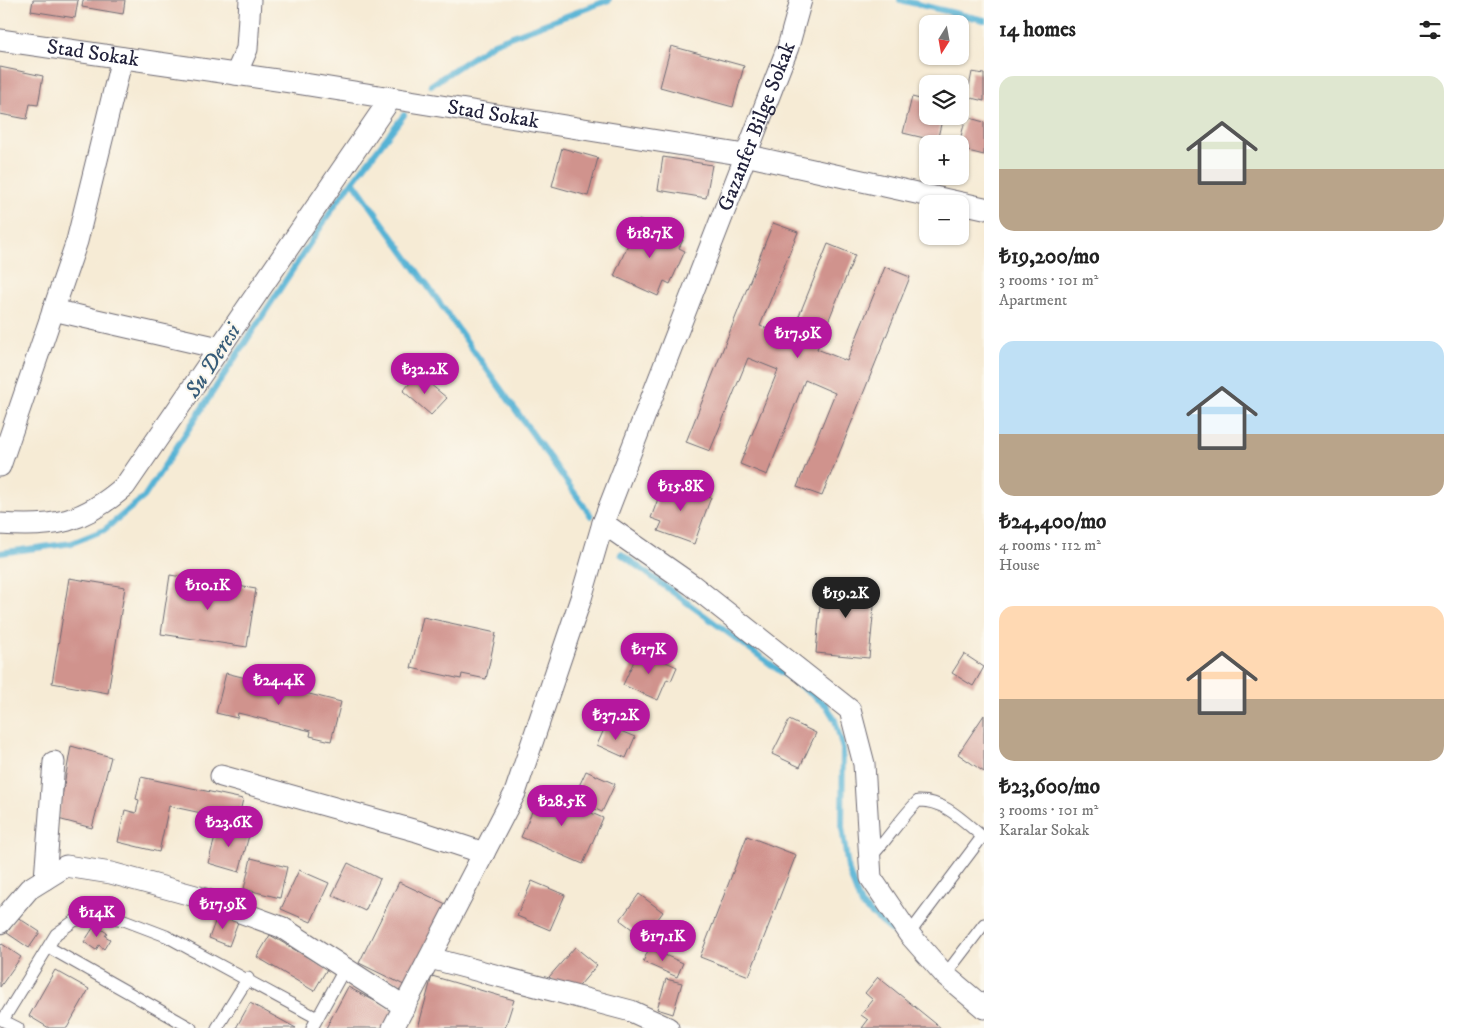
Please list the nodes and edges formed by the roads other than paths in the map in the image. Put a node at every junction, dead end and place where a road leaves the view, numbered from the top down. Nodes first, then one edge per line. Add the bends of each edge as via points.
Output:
1 (250, 0) edge
2 (801, 0) edge
3 (0, 40) edge
4 (122, 58) junction
5 (236, 74) junction
6 (392, 98) junction
7 (746, 155) junction
8 (984, 208) edge
9 (53, 310) junction
10 (220, 348) junction
11 (0, 466) edge
12 (603, 523) junction
13 (0, 524) edge
14 (54, 762) dead end
15 (221, 776) dead end
16 (983, 838) edge
17 (484, 853) junction
18 (870, 858) junction
19 (45, 879) junction
20 (0, 923) edge
21 (984, 924) edge
22 (909, 934) junction
23 (48, 947) junction
24 (430, 958) junction
25 (345, 968) junction
26 (945, 975) junction
27 (248, 978) junction
28 (405, 1007) junction
29 (984, 1008) edge
30 (627, 1019) edge
31 (1, 1020) edge
32 (314, 1023) edge
33 (18, 1028) edge
34 (191, 1028) edge
35 (217, 1028) edge
36 (393, 1028) edge
37 (668, 1028) edge

1 - 5 street via 247,49
2 - 7 street, Gazanfer Bilge Sokak via 788,48
3 - 4 street, Stad Sokak
4 - 5 street, Stad Sokak
4 - 9 street via 77,241
5 - 6 street, Stad Sokak
6 - 7 street, Stad Sokak
6 - 10 street
7 - 8 street, Stad Sokak
7 - 12 street, Gazanfer Bilge Sokak
9 - 10 street
9 - 11 street
10 - 13 street via 124,486 110,499 94,510 63,523
12 - 17 street, Gazanfer Bilge Sokak via 515,793
12 - 18 street via 692,585 850,710 864,764
14 - 19 street
15 - 17 street
16 - 18 lane via 945,807 931,801 918,801
16 - 22 lane
17 - 24 street, Gazanfer Bilge Sokak
18 - 22 street via 871,878
19 - 20 street via 29,889
19 - 25 street via 66,866 111,873 199,897 281,927
21 - 26 lane
22 - 26 street
23 - 27 lane via 56,934 74,922 97,915 111,916 166,936
23 - 31 lane
23 - 34 lane
24 - 28 street, Gazanfer Bilge Sokak
24 - 30 street
25 - 28 street
25 - 32 lane
26 - 29 street
27 - 32 lane
27 - 35 lane
28 - 36 street, Gazanfer Bilge Sokak
30 - 37 street
31 - 33 lane

